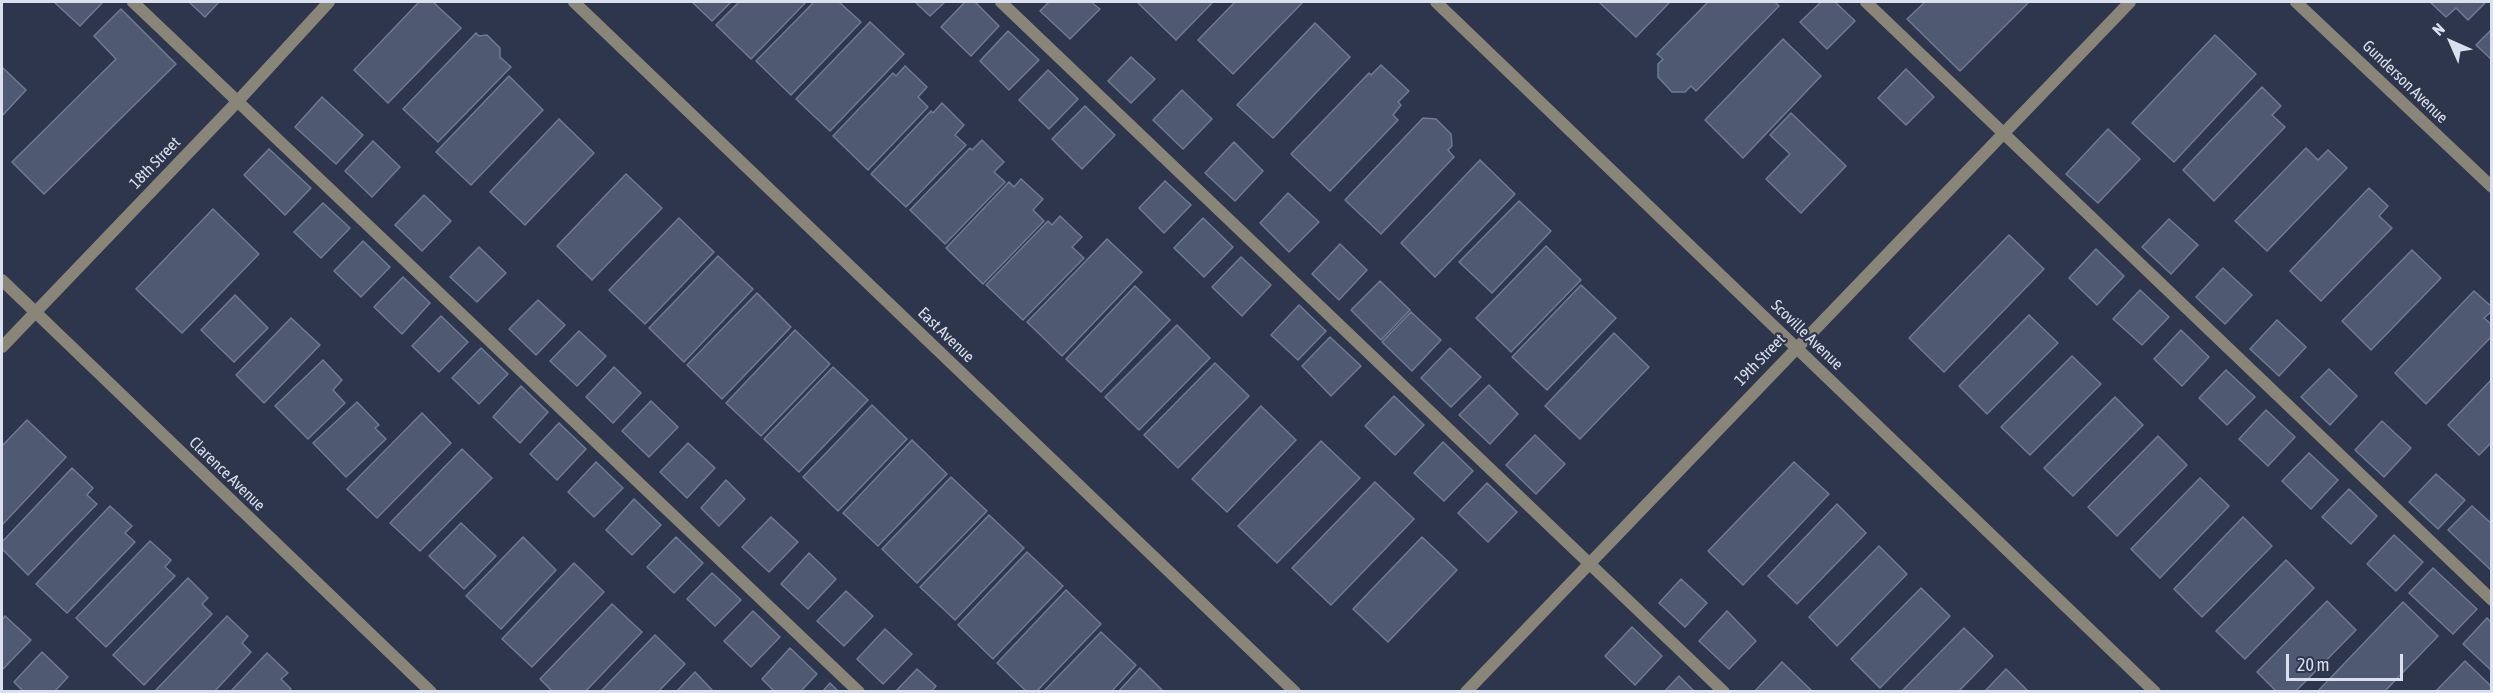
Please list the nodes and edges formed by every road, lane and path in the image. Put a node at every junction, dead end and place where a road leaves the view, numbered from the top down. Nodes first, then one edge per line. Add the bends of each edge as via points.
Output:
1 (133, 2) edge
2 (329, 2) edge
3 (574, 2) edge
4 (1001, 2) edge
5 (1436, 2) edge
6 (1866, 2) edge
7 (2130, 2) edge
8 (2296, 2) edge
9 (237, 102) junction
10 (2002, 132) junction
11 (2492, 187) edge
12 (2, 280) edge
13 (34, 313) junction
14 (2, 346) edge
15 (1796, 347) junction
16 (1588, 562) junction
17 (2492, 600) edge
18 (431, 692) edge
19 (859, 692) edge
20 (1295, 692) edge
21 (1466, 692) edge
22 (1724, 692) edge
23 (2155, 692) edge

1 - 9 street
2 - 9 street, 18th Street
3 - 20 street, East Avenue
4 - 16 street
5 - 15 street, Scoville Avenue
6 - 10 street
7 - 10 street, 19th Street
8 - 11 street, Gunderson Avenue
9 - 13 street, 18th Street
9 - 19 street
10 - 15 street, 19th Street
10 - 17 street
12 - 13 street, Clarence Avenue
13 - 14 street, 18th Street
13 - 18 street, Clarence Avenue
15 - 16 street, 19th Street
15 - 23 street, Scoville Avenue
16 - 21 street, 19th Street
16 - 22 street

